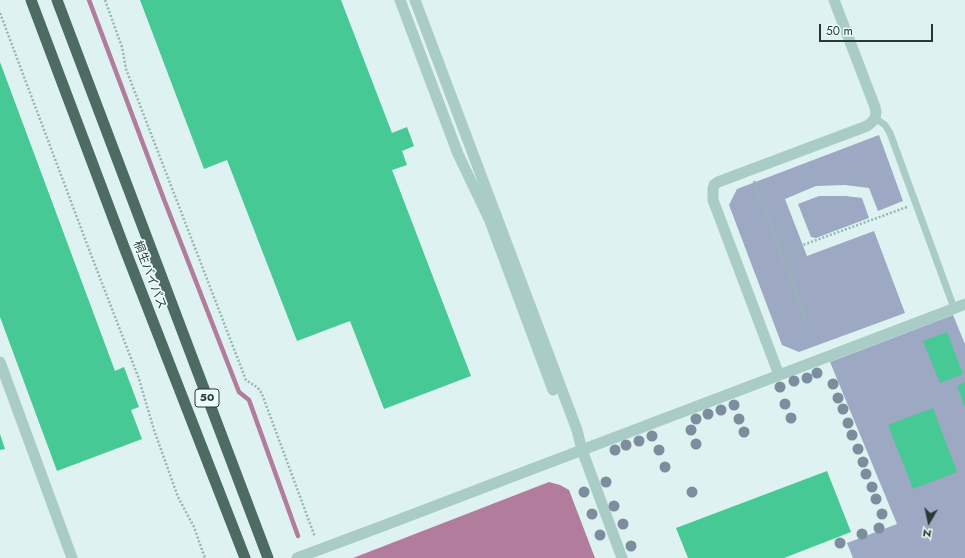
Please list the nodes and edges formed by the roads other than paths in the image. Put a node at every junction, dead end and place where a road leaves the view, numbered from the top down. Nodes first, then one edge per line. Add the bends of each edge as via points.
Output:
1 (31, 0) edge
2 (57, 0) edge
3 (400, 0) edge
4 (415, 0) edge
5 (834, 0) edge
6 (875, 118) junction
7 (965, 304) edge
8 (954, 308) junction
9 (0, 362) edge
10 (779, 375) junction
11 (582, 450) junction
12 (72, 558) edge
13 (245, 558) edge
14 (268, 558) edge
15 (297, 558) edge
16 (622, 558) edge

1 - 13 highway, 桐生バイパス / 50
2 - 14 highway, 桐生バイパス / 50
3 - 11 street via 458,154 490,221 570,432
4 - 11 street via 577,430
5 - 6 street via 875,107
6 - 8 lane via 885,125 890,133
6 - 10 street via 867,126 714,185 713,200
7 - 8 street
8 - 10 street
9 - 12 street
10 - 11 street
11 - 15 street
11 - 16 street

